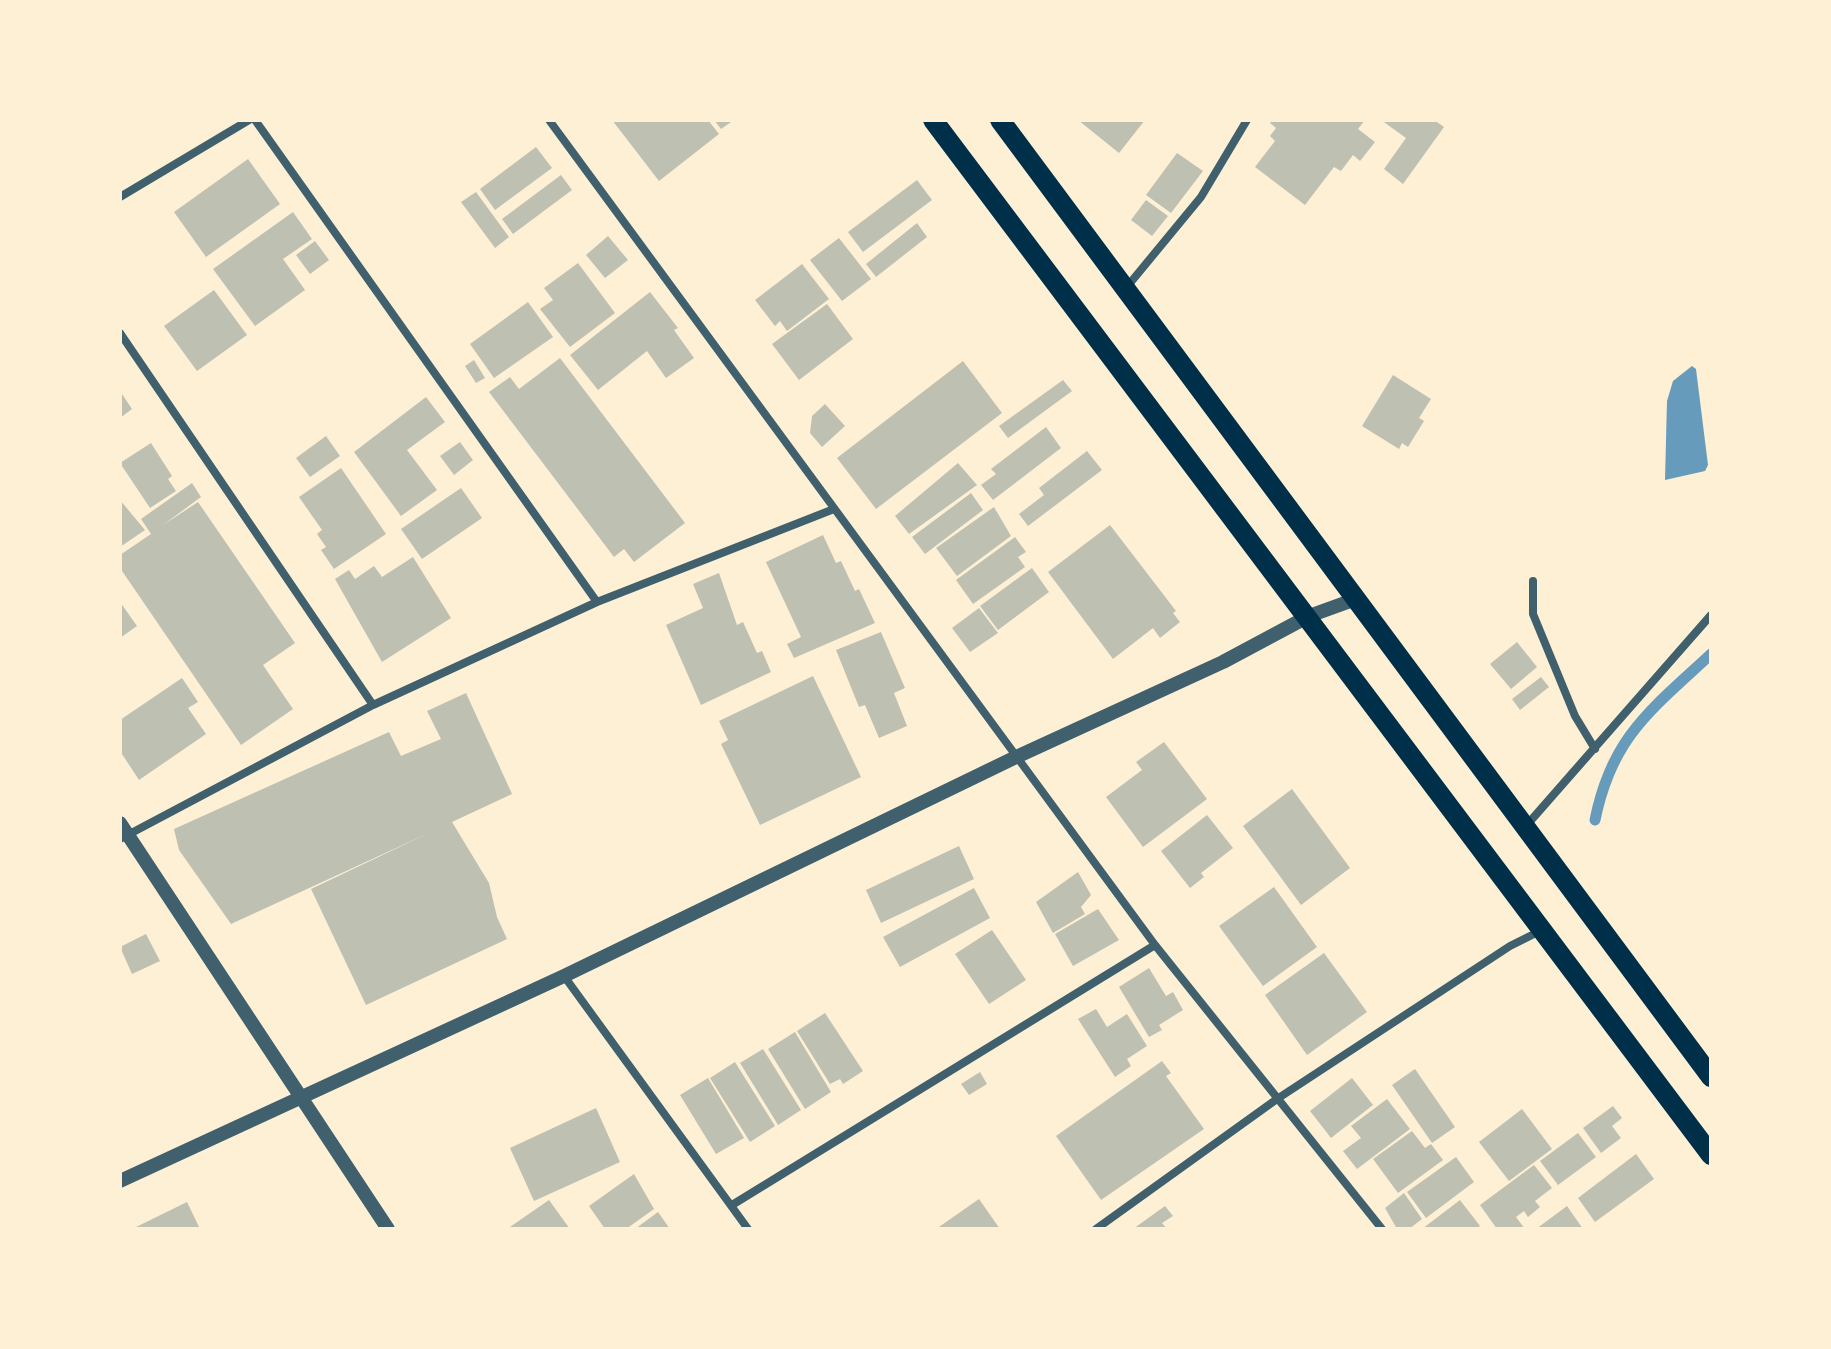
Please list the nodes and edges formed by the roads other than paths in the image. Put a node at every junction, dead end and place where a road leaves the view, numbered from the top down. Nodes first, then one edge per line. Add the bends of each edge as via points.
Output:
1 (252, 120) edge
2 (549, 120) edge
3 (933, 120) edge
4 (1000, 120) edge
5 (1247, 120) edge
6 (120, 197) edge
7 (1125, 288) junction
8 (120, 333) edge
9 (834, 509) junction
10 (1533, 581) dead end
11 (1356, 599) junction
12 (597, 602) junction
13 (1711, 615) edge
14 (1309, 616) junction
15 (373, 705) junction
16 (1595, 749) junction
17 (1014, 758) junction
18 (1526, 827) junction
19 (123, 832) edge
20 (1543, 930) junction
21 (1155, 945) junction
22 (564, 976) junction
23 (1711, 1077) edge
24 (299, 1096) junction
25 (1277, 1099) junction
26 (1711, 1155) edge
27 (120, 1181) edge
28 (732, 1205) junction
29 (388, 1229) edge
30 (748, 1229) edge
31 (1096, 1229) edge
32 (1382, 1229) edge

1 - 6 street
1 - 12 street
2 - 9 street
3 - 14 main road
4 - 7 main road
5 - 7 street via 1201,197
7 - 11 main road
8 - 15 street
9 - 12 street
9 - 17 street
10 - 16 street via 1533,614 1575,716
11 - 14 street
11 - 18 main road
12 - 15 street
13 - 16 street
14 - 17 street via 1223,662
14 - 20 main road
15 - 19 street
16 - 18 street
17 - 21 street
17 - 22 street
18 - 23 main road
19 - 24 street
20 - 25 street via 1510,946
20 - 26 main road
21 - 25 street
21 - 28 street
22 - 24 street
22 - 28 street
24 - 27 street
24 - 29 street
25 - 31 street
25 - 32 street
28 - 30 street

